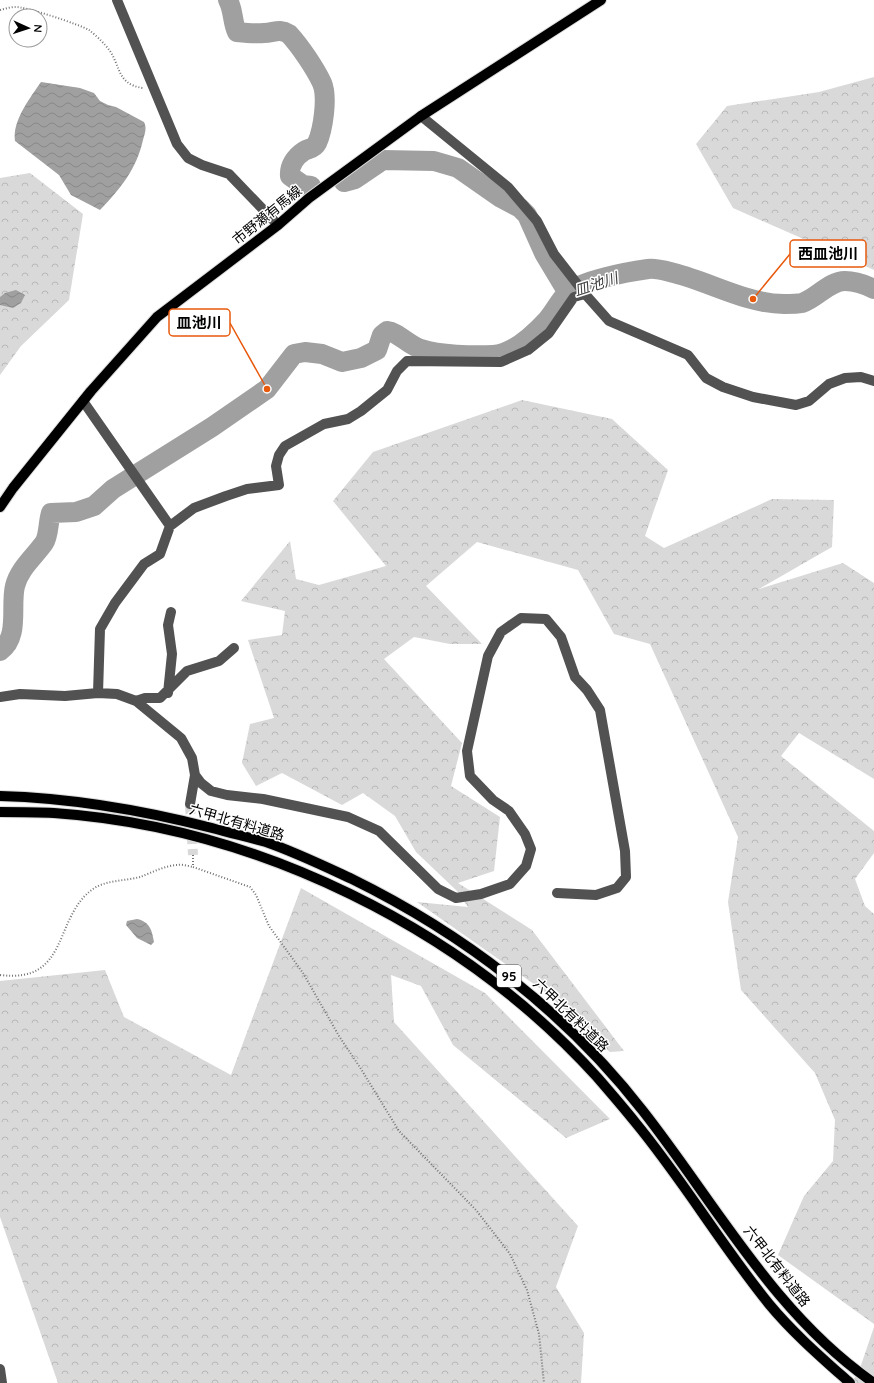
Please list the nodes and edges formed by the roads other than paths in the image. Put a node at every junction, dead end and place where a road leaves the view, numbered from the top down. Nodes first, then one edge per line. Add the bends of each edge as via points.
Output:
1 (117, 0) edge
2 (601, 0) edge
3 (421, 116) junction
4 (278, 225) junction
5 (584, 293) junction
6 (874, 382) edge
7 (83, 401) junction
8 (0, 507) edge
9 (170, 526) junction
10 (171, 612) dead end
11 (234, 648) dead end
12 (98, 693) junction
13 (168, 693) junction
14 (0, 697) edge
15 (136, 701) junction
16 (195, 775) junction
17 (0, 796) edge
18 (190, 804) tunnel mouth
19 (0, 812) edge
20 (558, 893) dead end
21 (0, 1369) edge
22 (2, 1383) edge
23 (850, 1383) edge
24 (874, 1383) edge

1 - 4 street via 177,144 188,158 229,174
2 - 3 main road, 市野瀬有馬線
3 - 4 main road, 市野瀬有馬線 via 309,198
3 - 5 street via 508,187 537,221 554,254
4 - 7 main road, 市野瀬有馬線 via 157,317
5 - 6 street via 609,321 688,354 706,378 722,387 753,397 796,405 809,401 829,384 845,378 861,377
5 - 9 street via 574,298 549,333 533,346 501,362 407,361 397,370 387,390 361,411 348,419 324,424 285,446 276,466 279,485 247,489 220,498 194,508
7 - 8 main road, 市野瀬有馬線
7 - 9 street
9 - 12 street via 160,554 144,564 115,603 100,629
10 - 13 street via 168,625 172,654
11 - 13 street via 219,661 187,671
12 - 14 street via 65,696 20,694
12 - 15 street via 117,694
13 - 15 street via 160,698
15 - 16 street via 181,738 192,758
16 - 18 street
16 - 20 street via 201,784 211,791 348,817 379,831 438,889 456,898 481,894 510,884 526,866 531,849 525,834 509,811 493,800 470,776 467,751 488,656 501,632 521,618 546,619 561,636 575,677 600,710 625,851 626,876 617,888 596,895
17 - 24 main road, 六甲北有料道路 / 95 via 68,800 119,807 266,842 381,894 430,922 506,973 586,1046 642,1109 756,1266 794,1312 834,1351
19 - 23 main road, 六甲北有料道路 / 95 via 54,813 104,820 230,846 307,873 379,908 419,931 514,999 597,1077 638,1126 771,1306 806,1344
21 - 22 street

